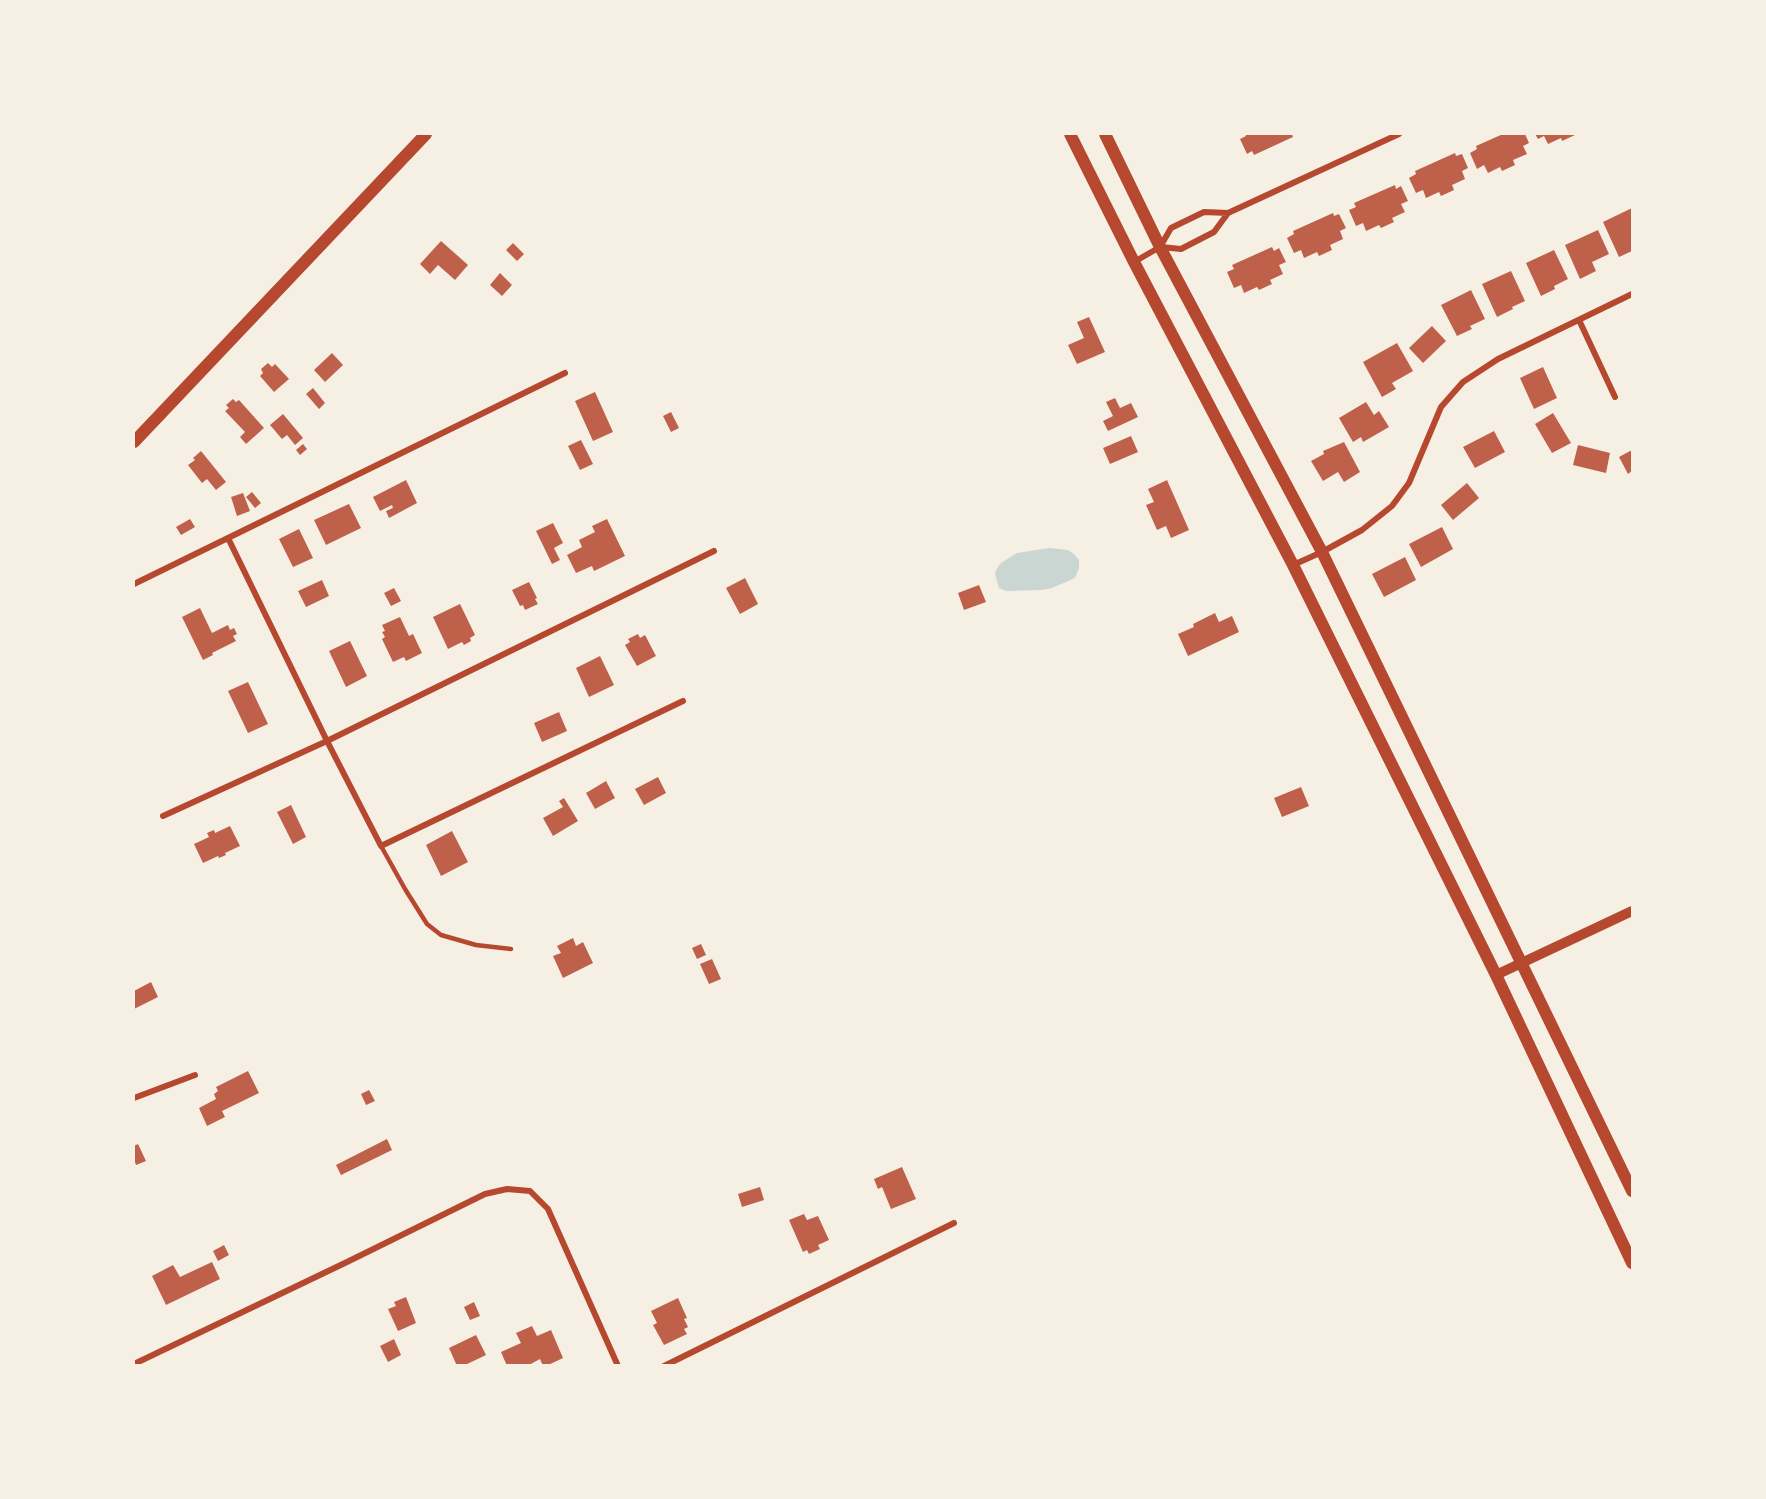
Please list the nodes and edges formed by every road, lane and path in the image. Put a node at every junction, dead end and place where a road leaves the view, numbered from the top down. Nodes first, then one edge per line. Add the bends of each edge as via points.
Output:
1 (426, 134) edge
2 (1070, 134) edge
3 (1105, 134) edge
4 (1398, 134) edge
5 (1228, 213) junction
6 (1160, 247) junction
7 (1134, 262) junction
8 (1632, 294) edge
9 (1579, 320) junction
10 (565, 373) dead end
11 (1615, 397) dead end
12 (134, 442) edge
13 (228, 538) junction
14 (714, 551) dead end
15 (1322, 552) junction
16 (1293, 565) junction
17 (134, 584) edge
18 (683, 701) dead end
19 (327, 741) junction
20 (163, 816) dead end
21 (381, 846) junction
22 (1632, 911) edge
23 (511, 949) dead end
24 (1522, 962) junction
25 (1496, 975) junction
26 (195, 1075) dead end
27 (134, 1098) edge
28 (1632, 1191) edge
29 (954, 1223) dead end
30 (1632, 1263) edge
31 (134, 1364) edge
32 (618, 1365) edge
33 (664, 1365) edge

1 - 12 main road
2 - 7 main road
3 - 6 main road
4 - 5 street
5 - 6 street via 1214,232 1181,249
5 - 6 street via 1204,212 1171,228
6 - 7 street
6 - 15 main road
7 - 16 main road
8 - 9 street
9 - 11 street
9 - 15 street via 1498,359 1463,382 1441,407 1409,483 1392,506 1362,530
10 - 13 street
13 - 17 street
13 - 19 street
14 - 19 street
15 - 16 street
15 - 24 main road
16 - 25 main road
18 - 21 street
19 - 20 street
19 - 21 street
21 - 23 lane via 427,924 441,935
22 - 24 street
24 - 25 street
24 - 28 main road
25 - 30 main road
26 - 27 street
29 - 33 street
31 - 32 street via 486,1194 507,1189 530,1191 549,1209

